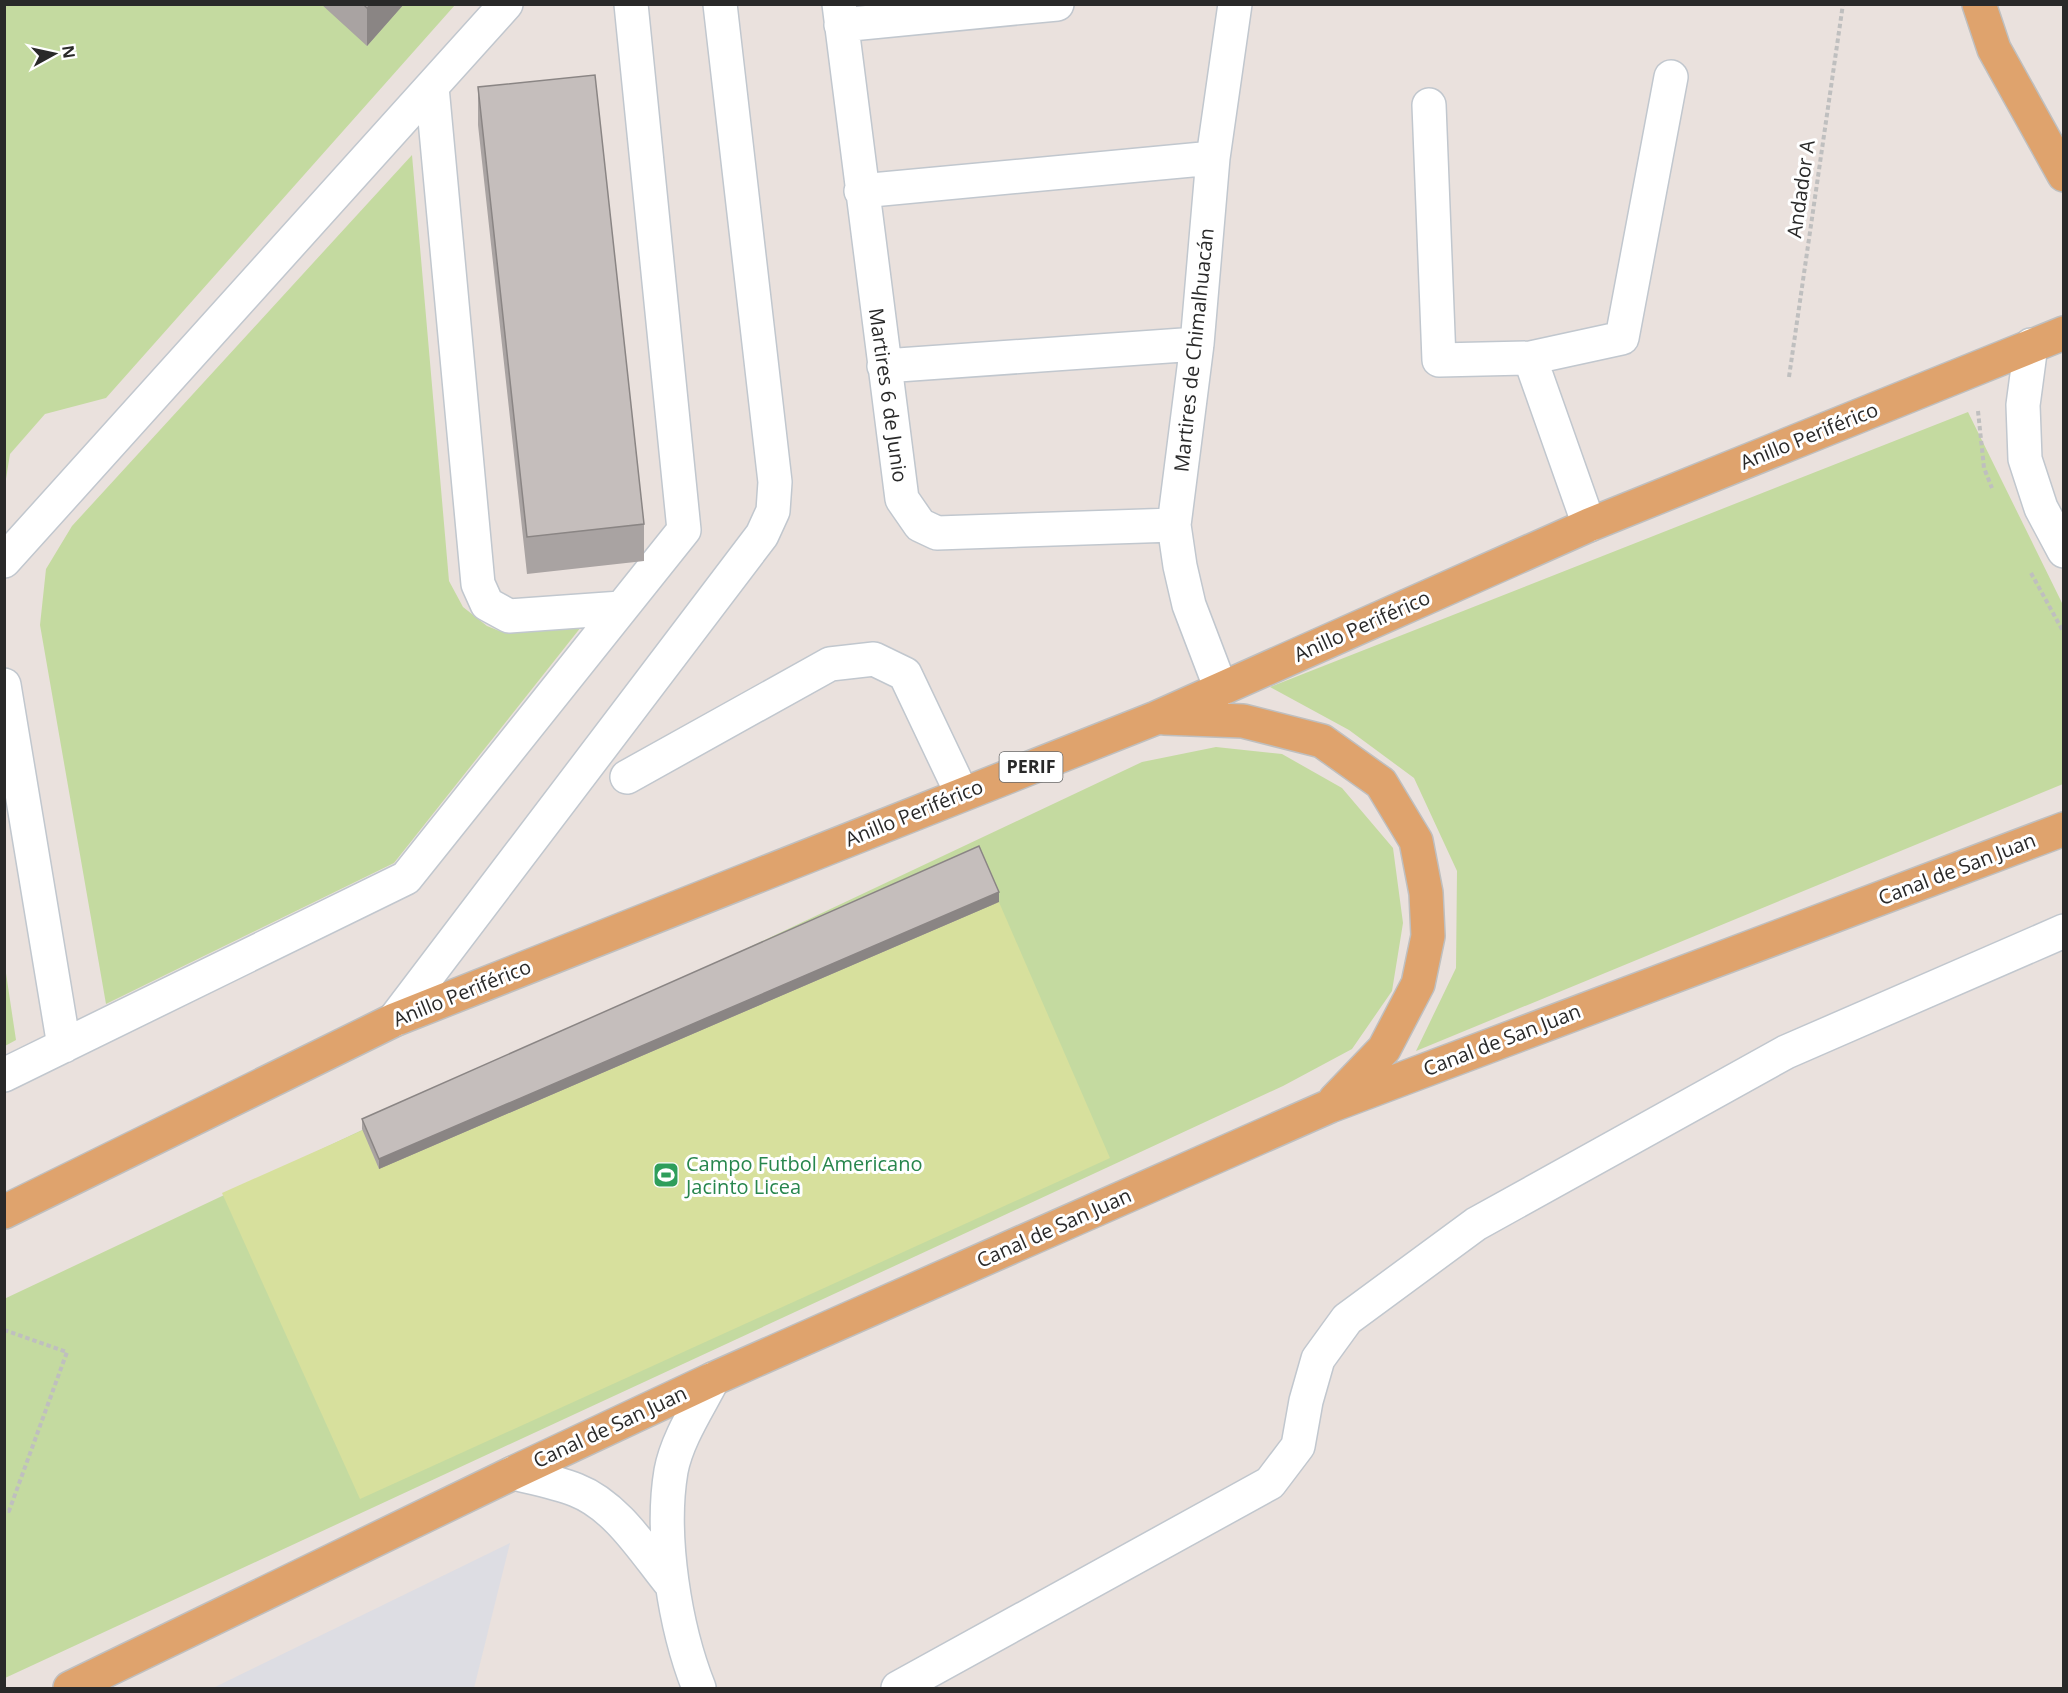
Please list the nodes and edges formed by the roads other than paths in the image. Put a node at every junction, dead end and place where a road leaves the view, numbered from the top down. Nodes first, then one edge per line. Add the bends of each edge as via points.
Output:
1 (506, 4) edge
2 (631, 4) edge
3 (720, 4) edge
4 (1057, 4) edge
5 (1235, 4) edge
6 (1979, 4) edge
7 (840, 15) edge
8 (1671, 77) dead end
9 (432, 87) junction
10 (1429, 105) dead end
11 (1214, 158) junction
12 (2064, 175) edge
13 (861, 191) junction
14 (2064, 333) edge
15 (1197, 344) junction
16 (2031, 345) junction
17 (1530, 358) junction
18 (884, 366) junction
19 (1174, 525) junction
20 (1589, 525) junction
21 (2064, 551) edge
22 (4, 561) edge
23 (621, 608) junction
24 (4, 685) edge
25 (1221, 689) junction
26 (1156, 718) junction
27 (627, 777) dead end
28 (962, 794) junction
29 (2064, 829) edge
30 (2064, 931) edge
31 (394, 1020) junction
32 (64, 1046) junction
33 (4, 1075) edge
34 (1330, 1106) junction
35 (4, 1212) edge
36 (713, 1379) junction
37 (513, 1473) junction
38 (671, 1584) junction
39 (692, 1683) edge
40 (70, 1689) edge
41 (898, 1689) edge

1 - 9 street
2 - 23 street via 684,530
3 - 31 street via 775,482 773,511 762,535
4 - 7 street
5 - 11 street, Martires de Chimalhuacán
6 - 12 main road via 1994,49
7 - 13 street, Martires 6 de Junio
8 - 17 street via 1622,338
9 - 22 street
9 - 23 street via 478,584 487,604 509,616
10 - 17 street via 1439,360
11 - 13 street
11 - 15 street, Martires de Chimalhuacán
13 - 18 street, Martires 6 de Junio
14 - 16 main road, Anillo Periférico / PERIF
15 - 18 street
15 - 19 street, Martires de Chimalhuacán
16 - 20 main road, Anillo Periférico / PERIF
16 - 21 street via 2023,405 2025,459 2041,508
17 - 20 street
18 - 19 street, Martires 6 de Junio via 902,499 920,525 937,534
19 - 25 street, Martires de Chimalhuacán via 1189,605
20 - 25 main road, Anillo Periférico / PERIF
23 - 32 street via 406,878
24 - 32 street
25 - 26 main road, Anillo Periférico / PERIF
26 - 28 main road, Anillo Periférico / PERIF
26 - 34 main road via 1243,721 1322,741 1381,783 1416,840 1426,893 1428,936 1418,984 1384,1048
27 - 28 street via 830,664 874,659 905,674
28 - 31 main road, Anillo Periférico / PERIF
29 - 34 main road, Canal de San Juan
30 - 41 street via 1786,1052 1476,1224 1347,1319 1318,1359 1298,1446 1270,1483
31 - 35 main road, Anillo Periférico / PERIF
32 - 33 street
34 - 36 main road, Canal de San Juan
36 - 37 main road, Canal de San Juan
36 - 38 street via 671,1470
37 - 38 street via 577,1490 602,1504
37 - 40 main road, Canal de San Juan
38 - 39 street

